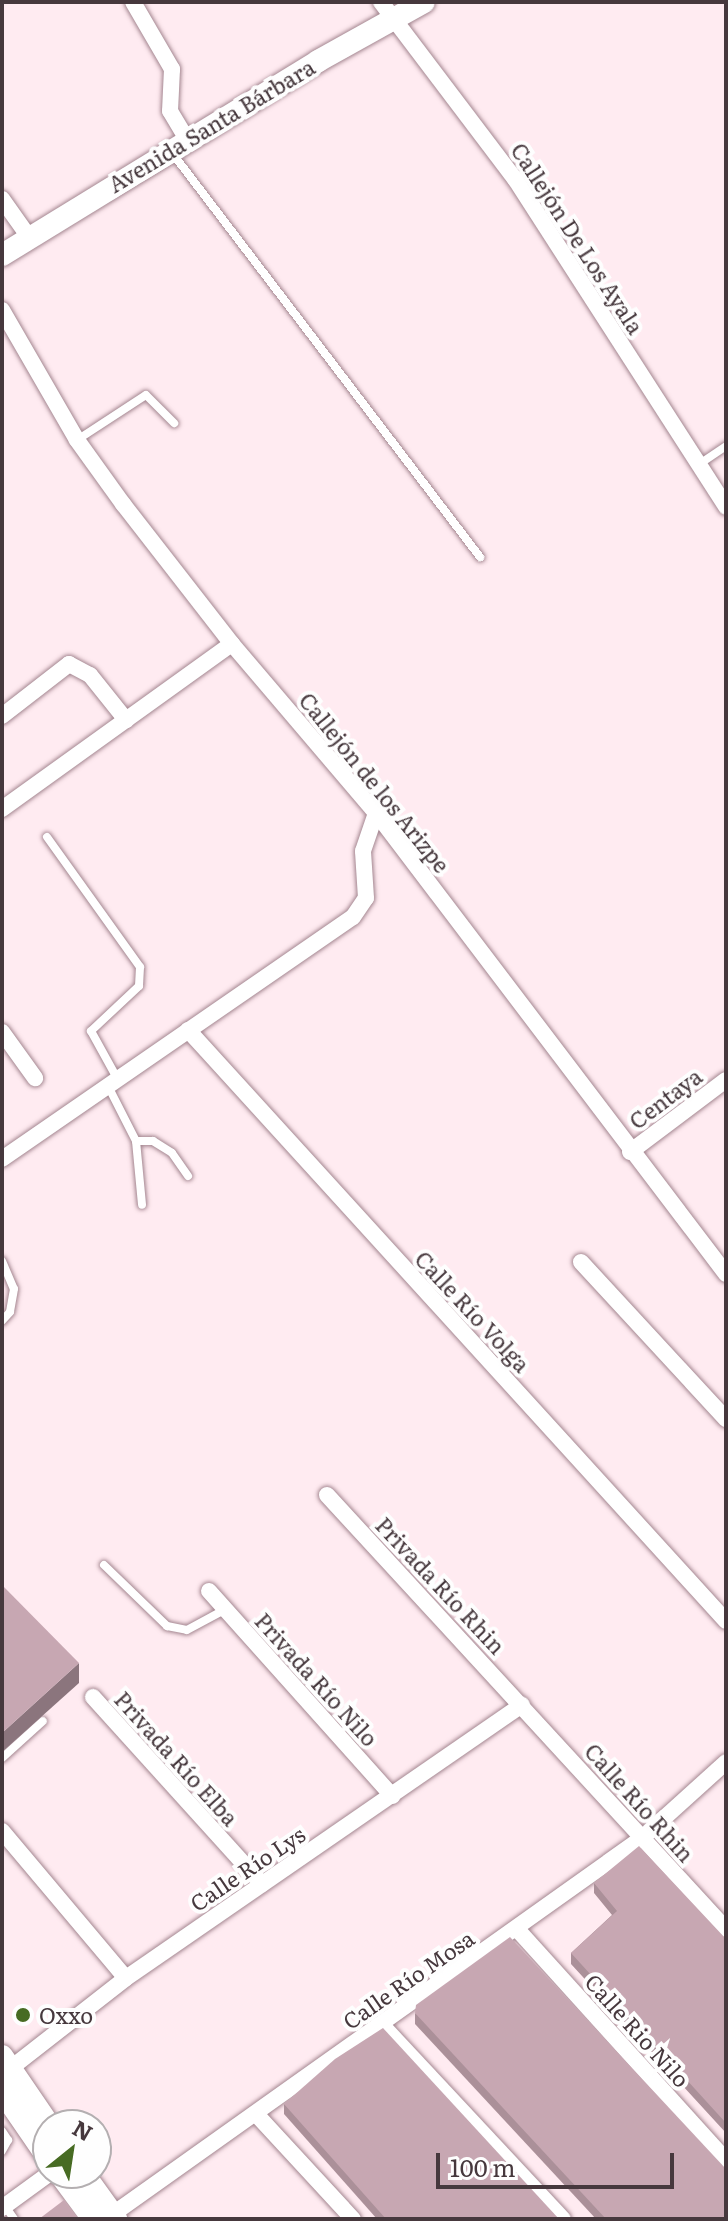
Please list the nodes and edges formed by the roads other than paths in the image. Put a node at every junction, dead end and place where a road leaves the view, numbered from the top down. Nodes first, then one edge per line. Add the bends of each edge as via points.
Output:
1 (133, 2) edge
2 (424, 2) edge
3 (386, 9) edge
4 (179, 145) junction
5 (2, 199) edge
6 (29, 237) junction
7 (2, 255) edge
8 (2, 310) edge
9 (174, 423) dead end
10 (77, 440) junction
11 (726, 446) edge
12 (698, 465) junction
13 (726, 507) edge
14 (480, 557) dead end
15 (232, 644) junction
16 (2, 716) edge
17 (126, 720) junction
18 (2, 809) edge
19 (376, 813) junction
20 (47, 837) dead end
21 (188, 1030) junction
22 (2, 1032) edge
23 (35, 1078) dead end
24 (726, 1080) edge
25 (113, 1083) junction
26 (136, 1141) junction
27 (630, 1152) junction
28 (2, 1159) edge
29 (188, 1176) dead end
30 (142, 1205) dead end
31 (2, 1261) edge
32 (581, 1262) dead end
33 (726, 1274) edge
34 (2, 1321) edge
35 (726, 1419) edge
36 (327, 1495) dead end
37 (104, 1565) dead end
38 (209, 1591) dead end
39 (226, 1609) junction
40 (726, 1621) edge
41 (93, 1697) dead end
42 (522, 1705) junction
43 (43, 1721) dead end
44 (2, 1758) edge
45 (726, 1762) edge
46 (392, 1796) junction
47 (2, 1831) edge
48 (642, 1838) junction
49 (262, 1884) junction
50 (517, 1929) junction
51 (726, 1929) edge
52 (126, 1978) junction
53 (382, 2025) junction
54 (5, 2067) edge
55 (2, 2091) edge
56 (37, 2109) edge
57 (256, 2114) junction
58 (2, 2131) edge
59 (32, 2135) edge
60 (2, 2151) edge
61 (726, 2160) edge
62 (32, 2189) edge
63 (76, 2189) edge
64 (92, 2189) edge
65 (7, 2211) edge
66 (107, 2218) edge
67 (353, 2219) edge
68 (563, 2219) edge

1 - 4 street via 172,69 170,111
2 - 3 street, Avenida Santa Bárbara
3 - 4 street, Avenida Santa Bárbara
3 - 12 street, Callejón De Los Ayala via 515,179
4 - 6 street, Avenida Santa Bárbara
4 - 14 lane
5 - 6 street
6 - 7 street, Avenida Santa Bárbara
8 - 10 street, Callejón de los Arizpe
9 - 10 lane via 146,395
10 - 15 street, Callejón de los Arizpe
11 - 12 lane
12 - 13 street, Callejón De Los Ayala
15 - 17 street
15 - 19 street, Callejón de los Arizpe
16 - 17 street via 69,664 90,675
17 - 18 street
19 - 21 street via 363,851 367,891 359,910
19 - 27 street, Callejón de los Arizpe
20 - 25 lane via 140,967 139,986 91,1031
21 - 25 street
21 - 40 street, Calle Río Volga
22 - 23 street
24 - 27 street, Centaya
25 - 26 lane
25 - 28 street
26 - 29 lane via 153,1141 172,1153
26 - 30 lane
27 - 33 street, Callejón de los Arizpe
31 - 34 lane via 14,1289 10,1312
32 - 35 street
36 - 42 street, Privada Río Rhin
37 - 39 lane via 167,1626 187,1630
38 - 39 street, Privada Río Nilo
39 - 46 street, Privada Río Nilo
41 - 49 street, Privada Río Elba
42 - 46 street, Calle Río Lys
42 - 48 street, Calle Río Rhin
43 - 44 lane
45 - 48 street, Calle Río Mosa
46 - 49 street, Calle Río Lys
47 - 52 street
48 - 50 street, Calle Río Mosa
48 - 51 street, Calle Río Rhin
49 - 52 street, Calle Río Lys
50 - 53 street, Calle Río Mosa
50 - 61 street, Calle Rio Nilo
52 - 54 street, Calle Río Lys
53 - 57 street, Calle Río Mosa
53 - 68 street
54 - 56 street
55 - 59 street
57 - 66 street, Calle Río Mosa
57 - 67 street
58 - 60 lane via 8,2140
62 - 65 street
63 - 66 street
64 - 66 street

